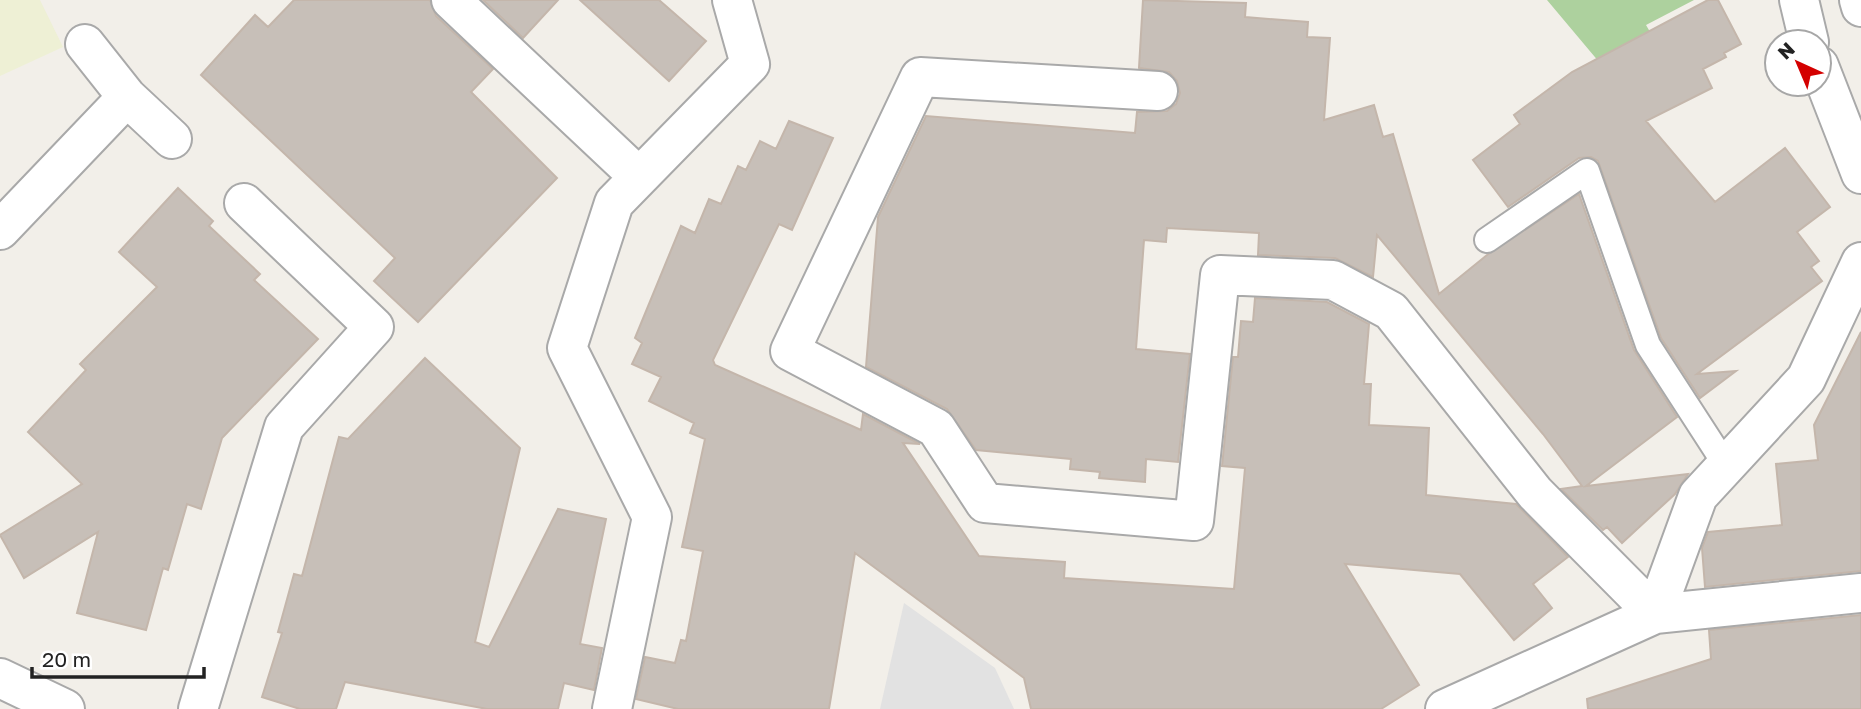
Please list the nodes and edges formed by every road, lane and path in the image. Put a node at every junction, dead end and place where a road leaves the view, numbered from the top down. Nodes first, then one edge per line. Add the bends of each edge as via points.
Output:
1 (451, 0) edge
2 (732, 0) edge
3 (1799, 0) edge
4 (1859, 0) edge
5 (1861, 7) edge
6 (1806, 28) edge
7 (85, 44) dead end
8 (1158, 91) dead end
9 (127, 97) junction
10 (1831, 98) edge
11 (172, 139) dead end
12 (1861, 174) edge
13 (639, 177) junction
14 (244, 203) dead end
15 (0, 230) edge
16 (1487, 240) dead end
17 (1861, 262) edge
18 (1725, 464) junction
19 (1861, 593) edge
20 (1655, 614) junction
21 (0, 678) edge
22 (65, 709) edge
23 (198, 709) edge
24 (612, 709) edge
25 (1445, 709) edge

1 - 13 street
2 - 13 street via 750,64
3 - 6 street
4 - 5 street
7 - 9 street
8 - 20 street via 920,77 790,351 936,428 985,503 1194,521 1220,275 1333,280 1391,310 1535,493
9 - 11 street
9 - 15 street
10 - 12 street
13 - 24 street via 614,203 567,348 652,517
14 - 23 street via 374,327 284,427
16 - 18 lane via 1587,170 1648,345
17 - 18 street via 1806,379
18 - 20 street via 1698,496
19 - 20 street
20 - 25 street
21 - 22 street

